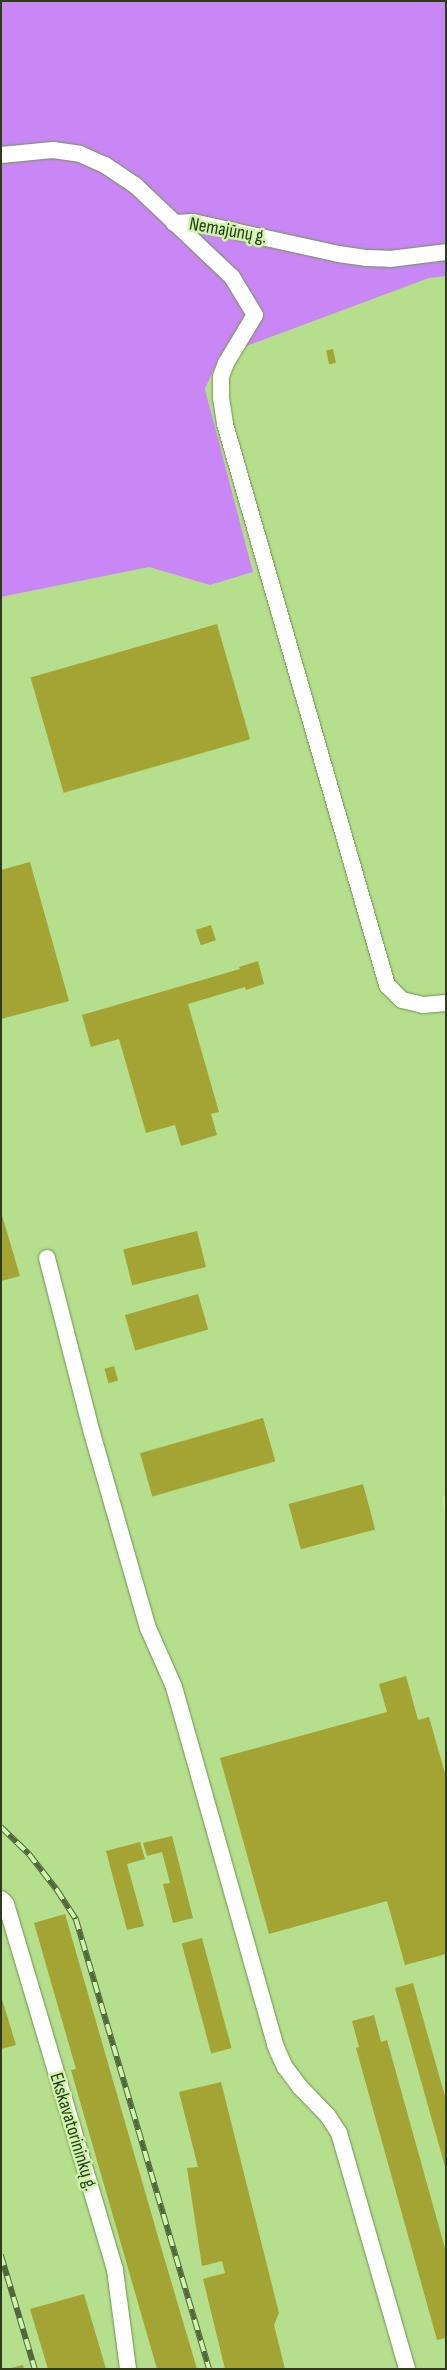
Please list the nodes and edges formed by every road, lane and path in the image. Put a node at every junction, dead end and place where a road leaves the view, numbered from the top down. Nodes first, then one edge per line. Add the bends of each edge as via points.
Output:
1 (1, 155) edge
2 (174, 222) junction
3 (446, 252) edge
4 (446, 1003) edge
5 (47, 1258) dead end
6 (1, 1899) edge
7 (128, 2369) edge
8 (407, 2369) edge

1 - 2 street, Nemajūnų g. via 53,150 80,154 105,165 135,185
2 - 3 street, Nemajūnų g. via 193,222 366,258 390,259
2 - 4 street via 232,277 255,315 221,377 225,424 387,985 402,1000 423,1006
5 - 8 street via 92,1433 148,1628 174,1687 275,2045 285,2067 328,2116 338,2133
6 - 7 street, Ekskavatorininkų g. via 6,1904 115,2270

